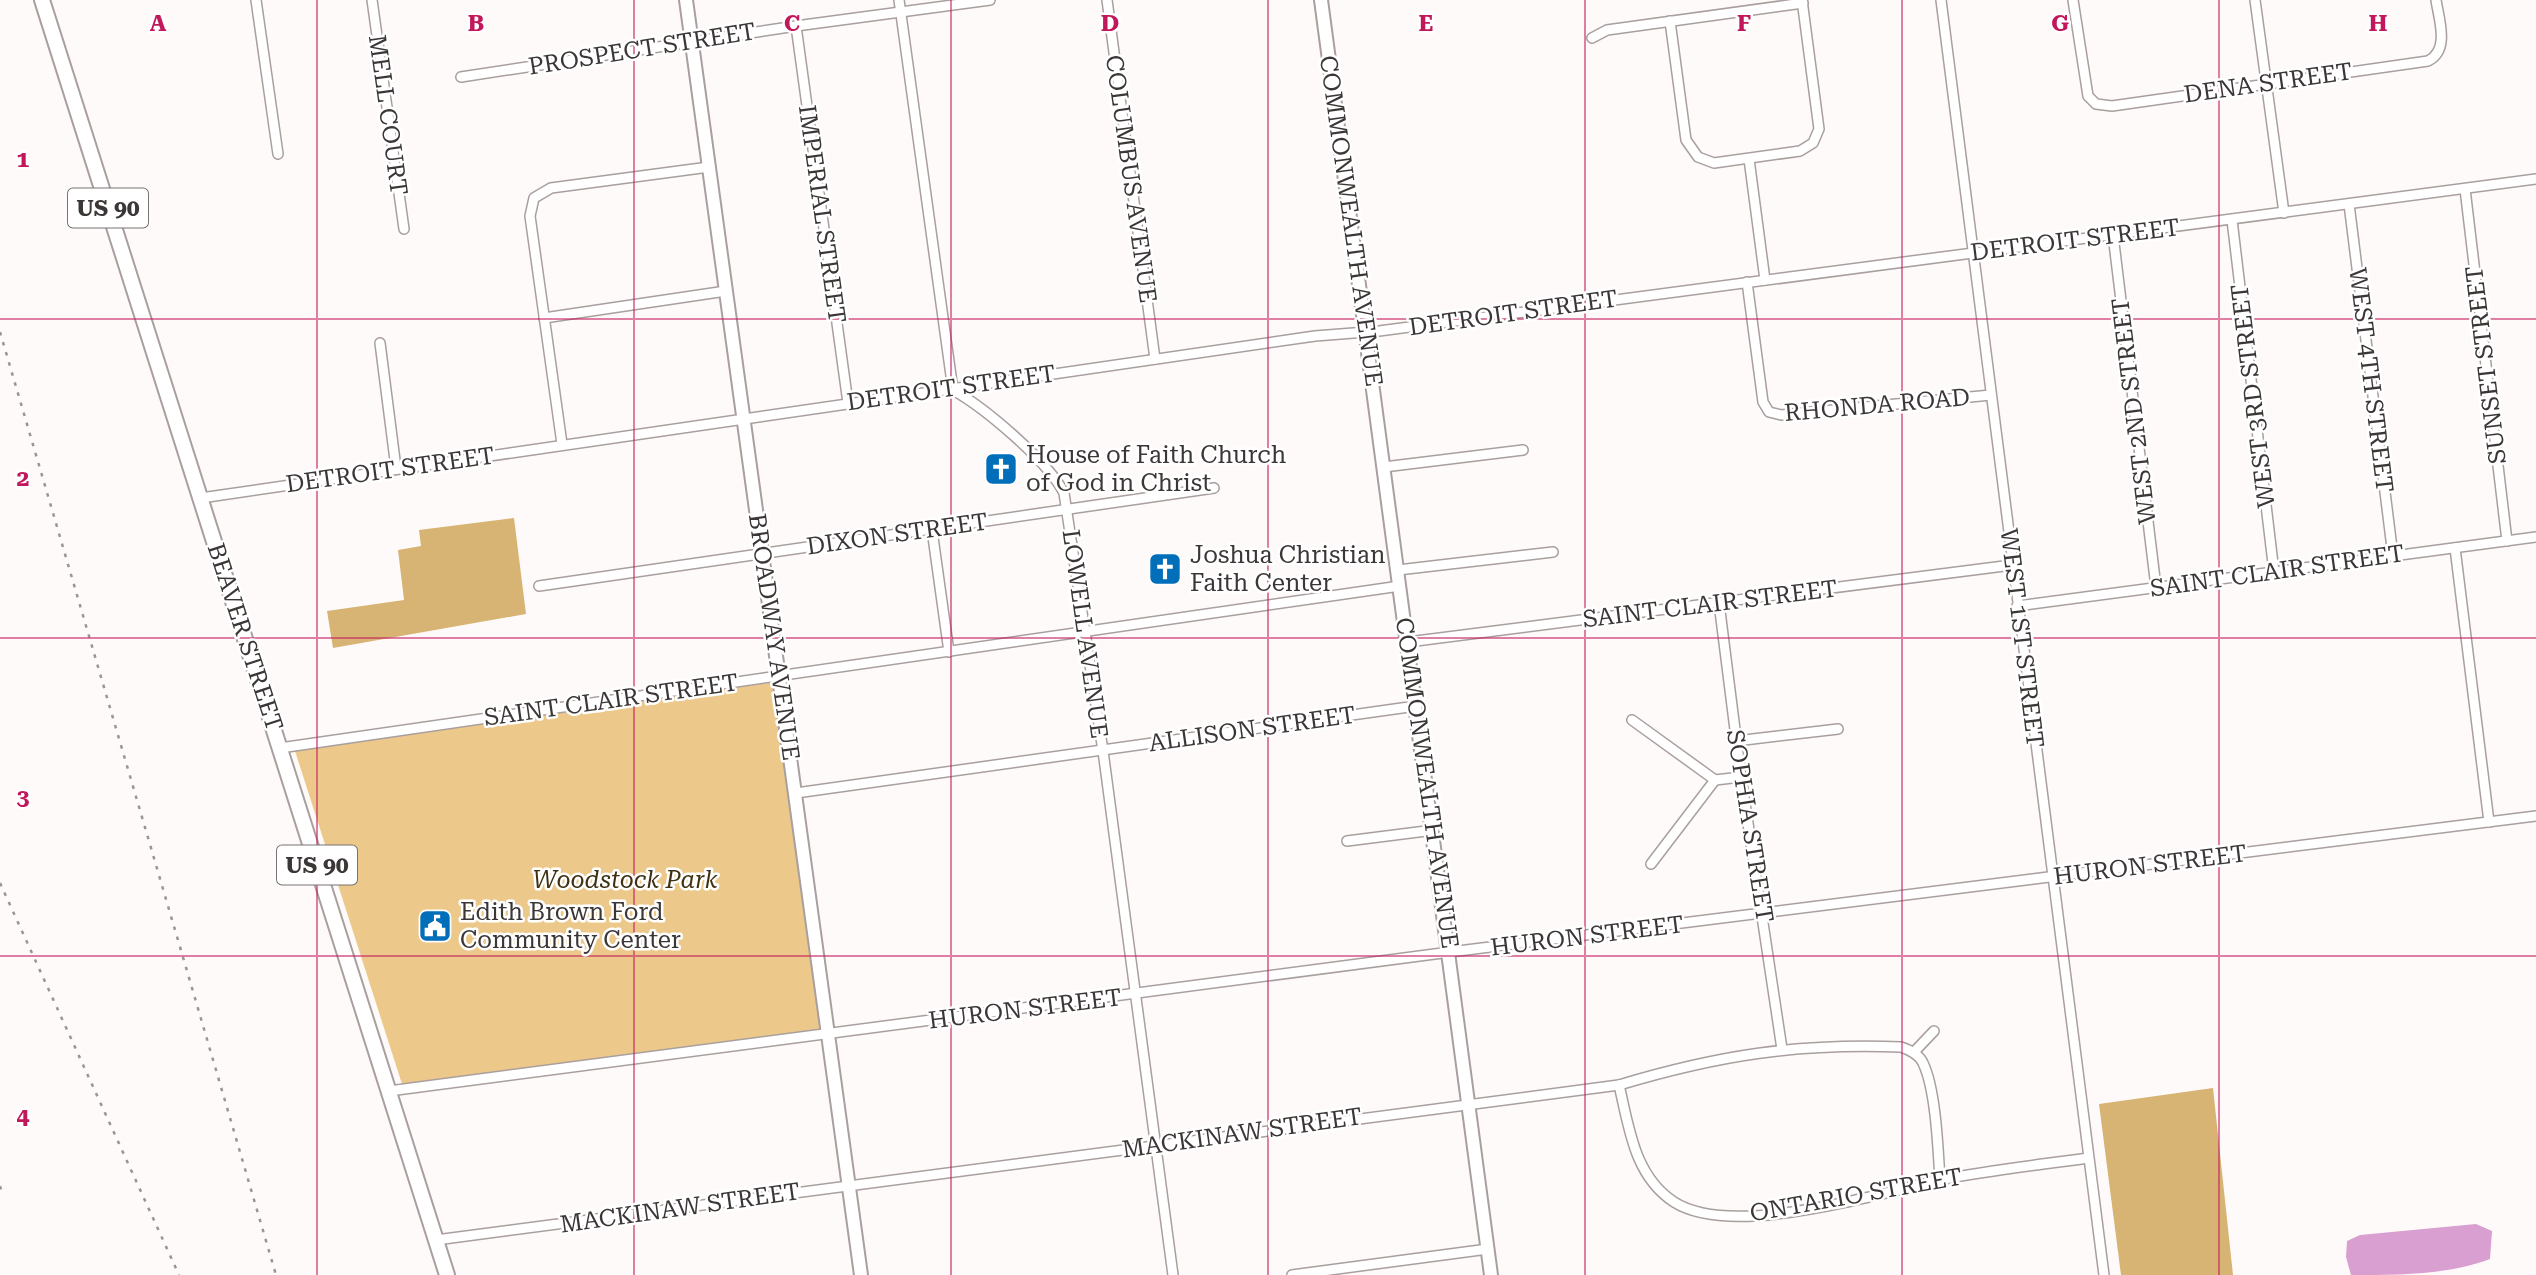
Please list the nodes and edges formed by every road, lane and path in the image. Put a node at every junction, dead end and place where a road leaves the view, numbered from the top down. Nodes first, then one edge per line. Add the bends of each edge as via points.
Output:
1 (43, 0) edge
2 (256, 0) edge
3 (372, 0) edge
4 (686, 0) edge
5 (899, 0) edge
6 (990, 0) edge
7 (1107, 0) edge
8 (1321, 0) edge
9 (1941, 0) edge
10 (2073, 0) edge
11 (2255, 0) edge
12 (2436, 0) edge
13 (1802, 2) edge
14 (901, 12) junction
15 (1670, 22) junction
16 (796, 26) junction
17 (1592, 38) dead end
18 (691, 41) junction
19 (461, 77) dead end
20 (2266, 84) junction
21 (278, 154) dead end
22 (1749, 159) junction
23 (709, 167) junction
24 (2536, 180) edge
25 (2465, 189) junction
26 (2349, 204) junction
27 (2284, 213) junction
28 (2232, 220) junction
29 (404, 229) dead end
30 (2113, 235) junction
31 (1974, 253) junction
32 (1765, 280) junction
33 (1747, 282) junction
34 (726, 291) junction
35 (544, 318) junction
36 (1366, 331) junction
37 (380, 344) dead end
38 (1155, 359) junction
39 (953, 390) junction
40 (1991, 395) junction
41 (848, 403) junction
42 (744, 418) junction
43 (562, 444) junction
44 (1523, 450) dead end
45 (1384, 467) junction
46 (396, 468) junction
47 (1214, 488) dead end
48 (201, 498) junction
49 (1067, 509) junction
50 (932, 530) junction
51 (2536, 537) edge
52 (2507, 541) junction
53 (2455, 548) junction
54 (1553, 552) dead end
55 (762, 553) junction
56 (2393, 556) junction
57 (2012, 565) junction
58 (1398, 570) junction
59 (2274, 572) junction
60 (539, 586) dead end
61 (1400, 586) junction
62 (2156, 587) junction
63 (1719, 603) junction
64 (2017, 606) junction
65 (1085, 631) junction
66 (1408, 642) junction
67 (949, 652) junction
68 (779, 676) junction
69 (1416, 706) junction
70 (1632, 720) dead end
71 (1838, 729) dead end
72 (1737, 741) junction
73 (280, 748) junction
74 (1102, 751) junction
75 (1741, 777) junction
76 (1715, 780) junction
77 (796, 793) junction
78 (2536, 816) edge
79 (2489, 822) junction
80 (1434, 830) junction
81 (1347, 841) dead end
82 (1651, 864) dead end
83 (2052, 877) junction
84 (1762, 914) junction
85 (1450, 952) junction
86 (1136, 994) junction
87 (1934, 1031) dead end
88 (829, 1035) junction
89 (1782, 1049) junction
90 (1914, 1052) junction
91 (1619, 1085) junction
92 (389, 1091) junction
93 (1468, 1103) junction
94 (1156, 1145) junction
95 (2088, 1158) junction
96 (1940, 1180) junction
97 (849, 1185) junction
98 (436, 1240) junction
99 (1488, 1249) junction
100 (447, 1275) edge
101 (861, 1275) edge
102 (1173, 1275) edge
103 (1292, 1275) edge
104 (1491, 1275) edge
105 (2104, 1275) edge

1 - 48 main road, BEAVER STREET / US 90
2 - 21 street
3 - 29 street, MELL COURT
4 - 18 street, BROADWAY AVENUE
5 - 14 street
6 - 14 street, PROSPECT STREET
7 - 38 street, COLUMBUS AVENUE
8 - 36 street, COMMONWEALTH AVENUE
9 - 31 street, WEST 1ST STREET
10 - 20 street, DENA STREET via 2084,85 2095,103 2112,106
11 - 20 street
12 - 20 street, DENA STREET via 2441,40 2438,52 2428,61
13 - 15 street
13 - 22 street via 1819,120 1817,136 1800,151
14 - 16 street, PROSPECT STREET
14 - 39 street
15 - 17 street via 1608,30
15 - 22 street via 1686,139 1698,157 1714,163
16 - 18 street, PROSPECT STREET
16 - 41 street, IMPERIAL STREET
18 - 19 street, PROSPECT STREET
18 - 23 street, BROADWAY AVENUE
20 - 27 street
22 - 32 street
23 - 34 street, BROADWAY AVENUE
23 - 35 street via 551,188 534,198 530,216
24 - 25 street, DETROIT STREET
25 - 26 street, DETROIT STREET
25 - 52 street, SUNSET STREET
26 - 27 street, DETROIT STREET
26 - 56 street, WEST 4TH STREET
27 - 28 street, DETROIT STREET
28 - 30 street, DETROIT STREET
28 - 59 street, WEST 3RD STREET
30 - 31 street, DETROIT STREET
30 - 62 street, WEST 2ND STREET
31 - 32 street, DETROIT STREET
31 - 40 street, WEST 1ST STREET
32 - 33 street, DETROIT STREET
33 - 36 street, DETROIT STREET
33 - 40 street, RHONDA ROAD via 1763,402 1769,412 1781,415
34 - 35 street
34 - 42 street, BROADWAY AVENUE
35 - 43 street
36 - 38 street, DETROIT STREET
36 - 45 street, COMMONWEALTH AVENUE
37 - 46 street
38 - 39 street, DETROIT STREET
39 - 41 street, DETROIT STREET
39 - 49 street, LOWELL AVENUE via 1049,469 1064,493
40 - 57 street, WEST 1ST STREET
41 - 42 street, DETROIT STREET
42 - 43 street, DETROIT STREET
42 - 55 street, BROADWAY AVENUE
43 - 46 street, DETROIT STREET
44 - 45 street
45 - 58 street, COMMONWEALTH AVENUE
46 - 48 street, DETROIT STREET
47 - 49 street, DIXON STREET
48 - 73 main road, BEAVER STREET / US 90
49 - 50 street, DIXON STREET
49 - 65 street, LOWELL AVENUE
50 - 55 street, DIXON STREET
50 - 67 street
51 - 52 street, SAINT CLAIR STREET
52 - 53 street, SAINT CLAIR STREET
53 - 56 street, SAINT CLAIR STREET
53 - 79 street
54 - 58 street
55 - 60 street, DIXON STREET
55 - 68 street, BROADWAY AVENUE
56 - 59 street, SAINT CLAIR STREET
57 - 63 street, SAINT CLAIR STREET
57 - 64 street, WEST 1ST STREET
58 - 61 street, COMMONWEALTH AVENUE
59 - 62 street, SAINT CLAIR STREET
61 - 65 street, SAINT CLAIR STREET
61 - 66 street, COMMONWEALTH AVENUE
62 - 64 street, SAINT CLAIR STREET
63 - 66 street, SAINT CLAIR STREET
63 - 72 street, SOPHIA STREET
64 - 83 street, WEST 1ST STREET
65 - 67 street, SAINT CLAIR STREET
65 - 74 street, LOWELL AVENUE
66 - 69 street, COMMONWEALTH AVENUE
67 - 68 street, SAINT CLAIR STREET
68 - 73 street, SAINT CLAIR STREET
68 - 77 street, BROADWAY AVENUE
69 - 74 street, ALLISON STREET
69 - 80 street, COMMONWEALTH AVENUE
70 - 76 street
71 - 72 street
72 - 75 street, SOPHIA STREET
73 - 92 main road, BEAVER STREET / US 90
74 - 77 street, ALLISON STREET
74 - 86 street, LOWELL AVENUE
75 - 76 street
75 - 84 street, SOPHIA STREET
76 - 82 street
77 - 88 street, BROADWAY AVENUE
78 - 79 street, HURON STREET
79 - 83 street, HURON STREET
80 - 81 street
80 - 85 street, COMMONWEALTH AVENUE
83 - 84 street, HURON STREET
83 - 95 street, WEST 1ST STREET
84 - 85 street, HURON STREET
84 - 89 street, SOPHIA STREET
85 - 86 street, HURON STREET
85 - 93 street, COMMONWEALTH AVENUE
86 - 88 street, HURON STREET
86 - 94 street, LOWELL AVENUE
87 - 90 street
88 - 92 street, HURON STREET
88 - 97 street, BROADWAY AVENUE
89 - 90 street, MACKINAW STREET via 1840,1045 1901,1047
89 - 91 street, MACKINAW STREET via 1676,1068
90 - 96 street via 1923,1063 1930,1095
91 - 93 street, MACKINAW STREET
91 - 96 street, ONTARIO STREET via 1640,1163 1662,1192 1685,1208 1724,1215 1795,1211
92 - 98 main road, BEAVER STREET / US 90
93 - 94 street, MACKINAW STREET
93 - 99 street, COMMONWEALTH AVENUE
94 - 97 street, MACKINAW STREET
94 - 102 street, LOWELL AVENUE
95 - 96 street, ONTARIO STREET
95 - 105 street, WEST 1ST STREET
97 - 98 street, MACKINAW STREET
97 - 101 street, BROADWAY AVENUE
98 - 100 main road, BEAVER STREET / US 90
99 - 103 street
99 - 104 street, COMMONWEALTH AVENUE

